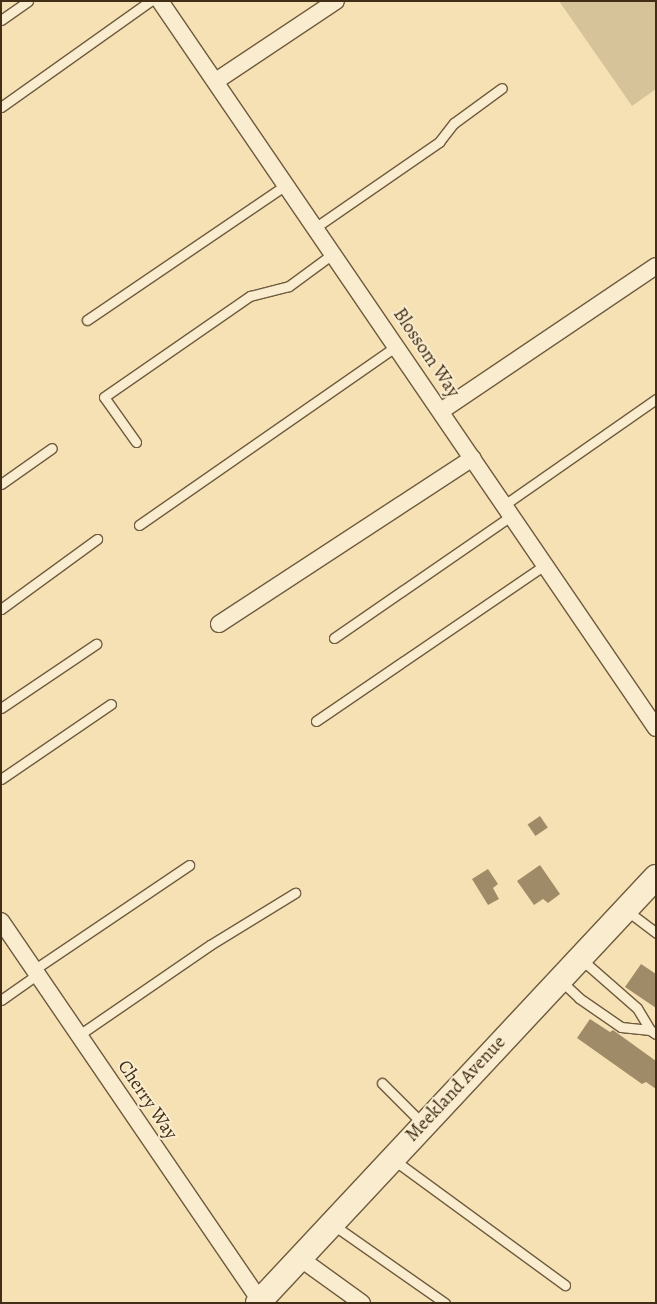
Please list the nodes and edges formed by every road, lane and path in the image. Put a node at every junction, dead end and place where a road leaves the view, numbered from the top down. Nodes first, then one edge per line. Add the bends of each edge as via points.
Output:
1 (28, 1) edge
2 (150, 1) edge
3 (160, 1) edge
4 (336, 1) edge
5 (1, 20) edge
6 (216, 81) junction
7 (502, 88) dead end
8 (1, 107) edge
9 (287, 184) junction
10 (316, 227) junction
11 (334, 253) junction
12 (656, 266) edge
13 (87, 320) dead end
14 (397, 346) junction
15 (656, 399) edge
16 (441, 411) junction
17 (136, 442) dead end
18 (52, 448) dead end
19 (472, 458) junction
20 (1, 484) edge
21 (508, 510) junction
22 (139, 525) dead end
23 (97, 539) dead end
24 (545, 565) junction
25 (1, 609) edge
26 (220, 624) dead end
27 (334, 638) dead end
28 (96, 644) dead end
29 (111, 704) dead end
30 (1, 708) edge
31 (316, 721) dead end
32 (656, 728) edge
33 (1, 779) edge
34 (189, 865) dead end
35 (656, 877) edge
36 (295, 892) dead end
37 (626, 910) junction
38 (1, 921) edge
39 (656, 933) edge
40 (580, 958) junction
41 (36, 972) junction
42 (560, 979) junction
43 (1, 1000) edge
44 (653, 1032) edge
45 (80, 1035) junction
46 (382, 1083) dead end
47 (423, 1124) junction
48 (391, 1158) junction
49 (332, 1224) junction
50 (301, 1259) junction
51 (566, 1285) dead end
52 (259, 1302) edge
53 (362, 1303) edge
54 (445, 1303) edge

1 - 5 lane
2 - 8 lane
3 - 6 street, Blossom Way
4 - 6 street
6 - 9 street, Blossom Way
7 - 10 lane via 454,123 439,142
9 - 10 street, Blossom Way
9 - 13 lane
10 - 11 street, Blossom Way
11 - 14 street, Blossom Way
11 - 17 lane via 289,286 250,296 104,398
12 - 16 street
14 - 16 street, Blossom Way
14 - 22 lane
15 - 21 lane
16 - 19 street, Blossom Way
18 - 20 lane
19 - 21 street, Blossom Way
19 - 26 street
21 - 24 street, Blossom Way
21 - 27 lane
23 - 25 lane
24 - 31 lane
24 - 32 street, Blossom Way
28 - 30 lane
29 - 33 lane
34 - 41 lane
35 - 37 main road, Meekland Avenue
36 - 45 lane via 210,945
37 - 39 lane
37 - 40 main road, Meekland Avenue
38 - 41 street, Cherry Way
40 - 42 main road, Meekland Avenue
40 - 44 lane via 637,1008
41 - 43 lane
41 - 45 street, Cherry Way
42 - 44 lane via 579,998 621,1027
42 - 47 main road, Meekland Avenue
45 - 52 street, Cherry Way
46 - 47 lane
47 - 48 main road, Meekland Avenue
48 - 49 main road, Meekland Avenue
48 - 51 lane
49 - 50 main road, Meekland Avenue
49 - 54 lane
50 - 52 main road, Meekland Avenue
50 - 53 street

